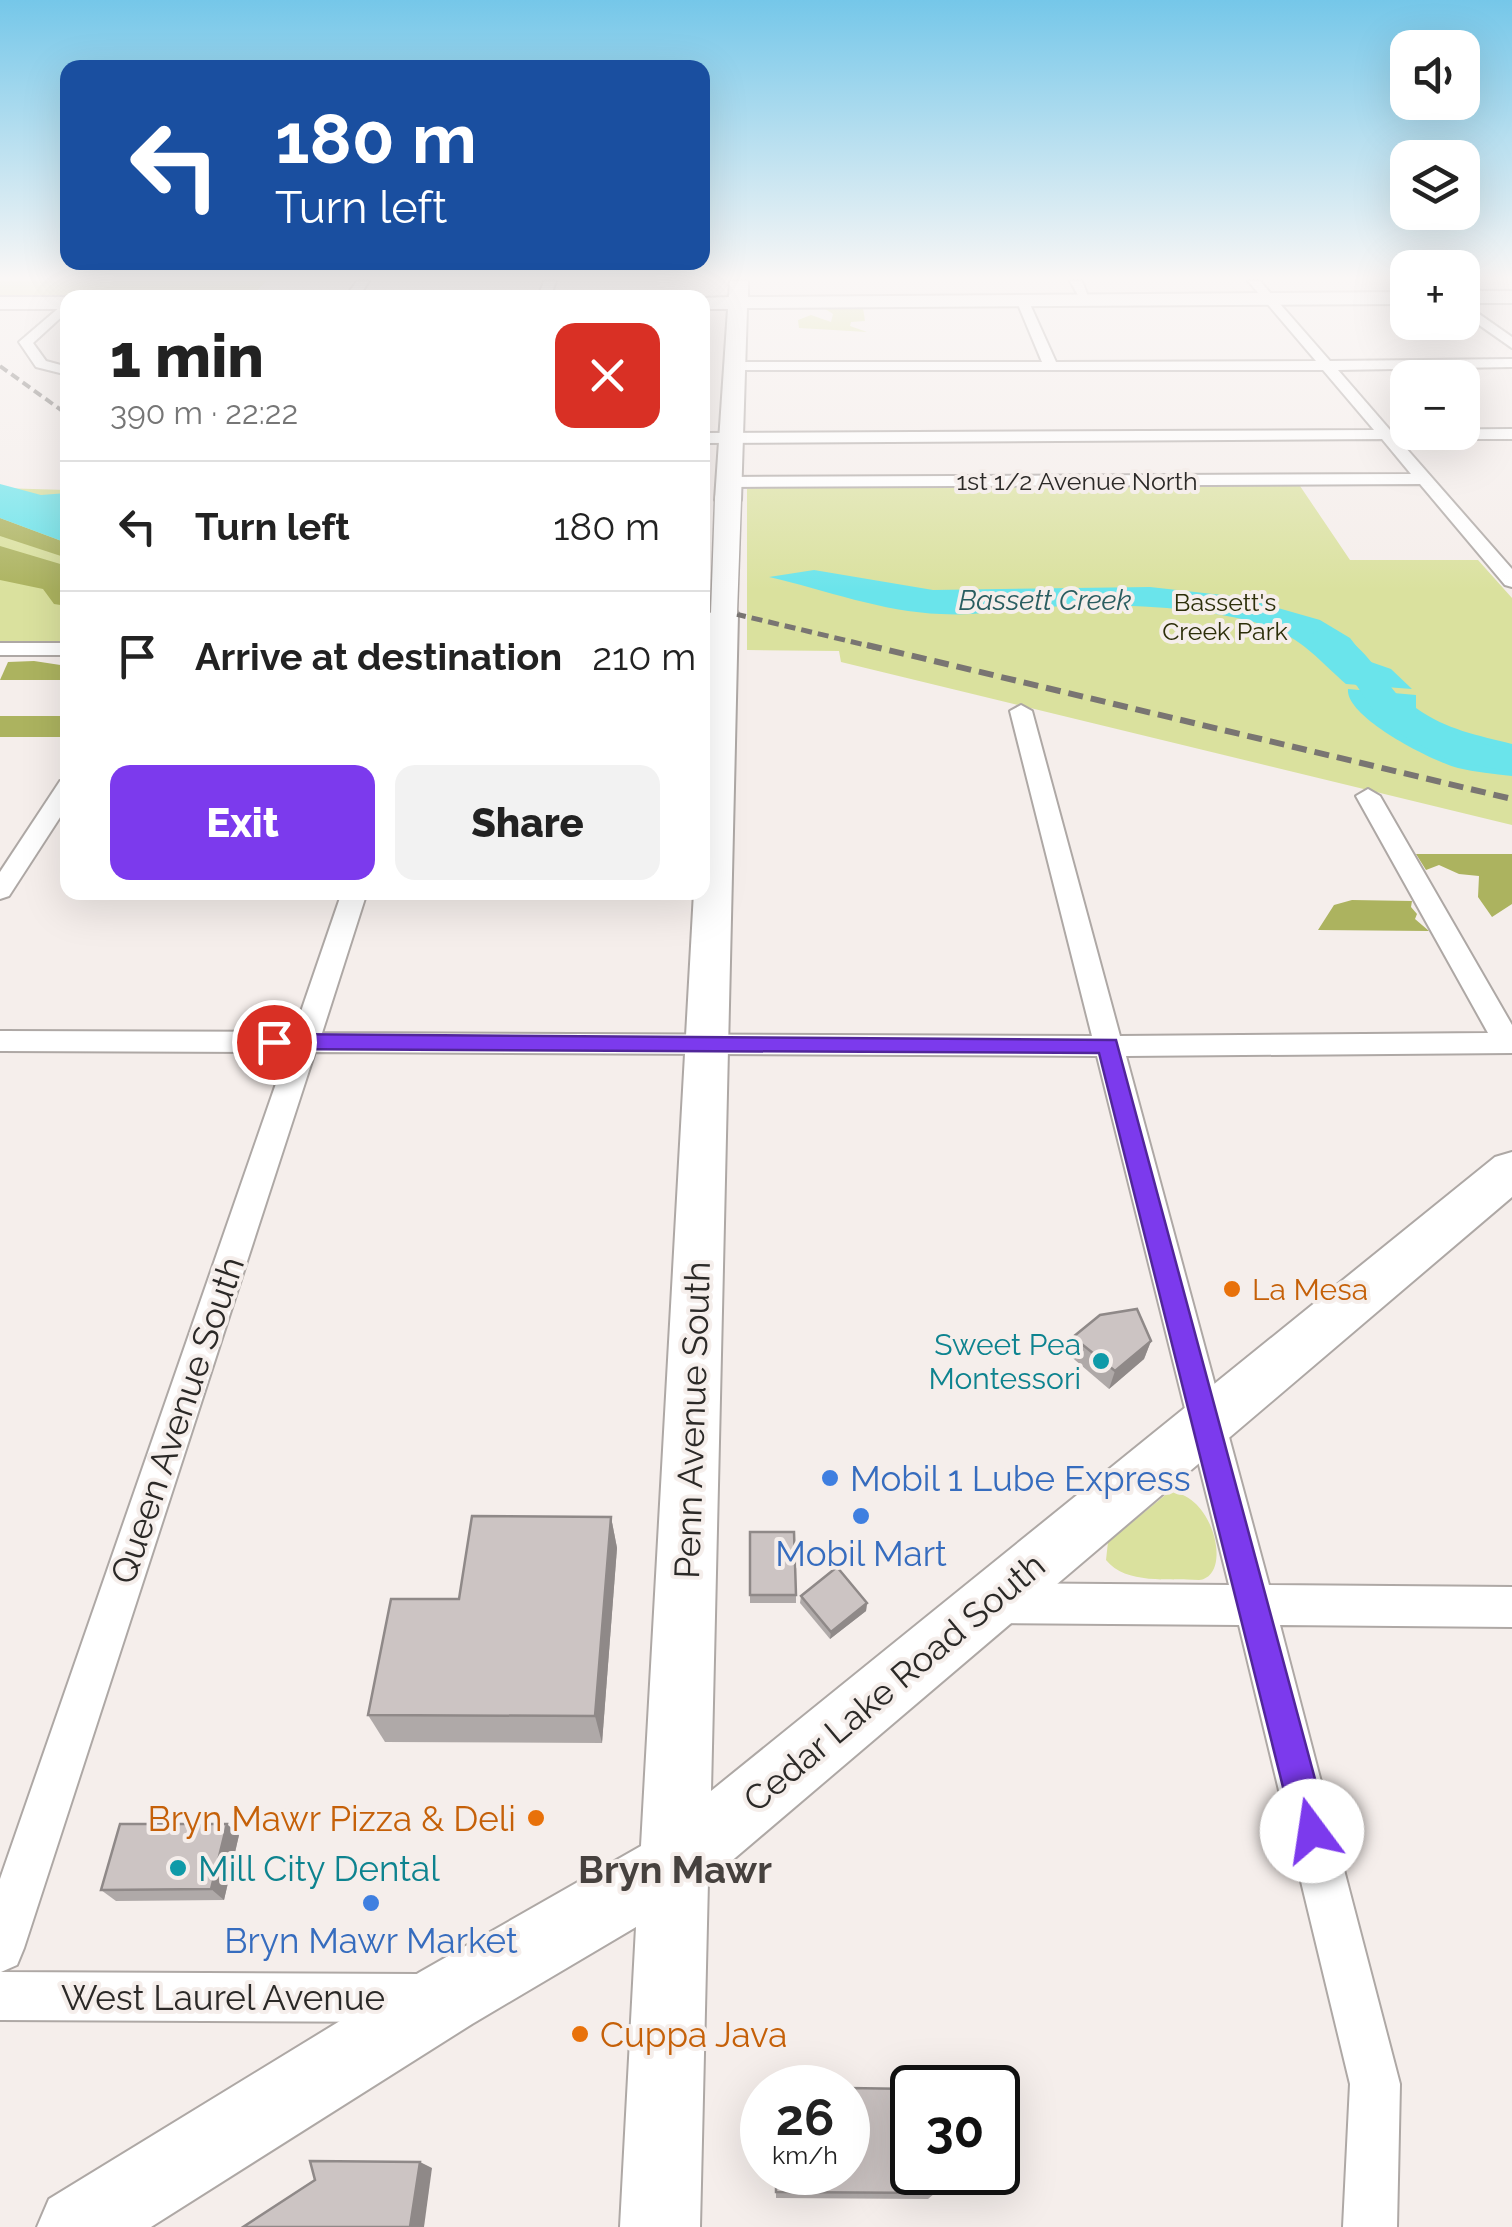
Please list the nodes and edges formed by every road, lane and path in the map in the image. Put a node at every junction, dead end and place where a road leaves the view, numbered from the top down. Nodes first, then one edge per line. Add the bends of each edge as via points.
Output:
1 (734, 385) edge
2 (1343, 385) edge
3 (1512, 434) edge
4 (1388, 436) junction
5 (710, 438) edge
6 (731, 438) junction
7 (952, 438) junction
8 (1425, 479) junction
9 (964, 482) junction
10 (729, 491) junction
11 (1512, 581) edge
12 (0, 649) edge
13 (60, 649) edge
14 (717, 653) edge
15 (1020, 712) dead end
16 (1368, 796) dead end
17 (60, 798) edge
18 (0, 891) edge
19 (352, 900) edge
20 (0, 1041) edge
21 (304, 1042) junction
22 (707, 1043) junction
23 (1512, 1043) edge
24 (1108, 1046) junction
25 (1512, 1170) edge
26 (1207, 1421) junction
27 (990, 1603) junction
28 (1254, 1605) junction
29 (1512, 1607) edge
30 (673, 1866) junction
31 (0, 1948) edge
32 (0, 1996) edge
33 (446, 1998) junction
34 (78, 2227) edge
35 (660, 2227) edge
36 (1370, 2227) edge

1 - 6 street, Penn Avenue South
2 - 4 street
3 - 4 street
4 - 7 street
4 - 8 street
5 - 6 street
6 - 7 street
6 - 10 street, Penn Avenue South
7 - 9 street
8 - 9 street, 1st 1/2 Avenue North
8 - 11 street
9 - 10 street, 1st 1/2 Avenue North
10 - 14 street, Penn Avenue South, bridge
12 - 13 street
14 - 22 street, Penn Avenue South
15 - 24 street
16 - 23 street
17 - 18 street
19 - 21 street, Queen Avenue South
20 - 21 street
21 - 22 street
21 - 31 street, Queen Avenue South
22 - 24 street
22 - 30 street, Penn Avenue South
23 - 24 street
24 - 26 street
25 - 26 street, Cedar Lake Road South
26 - 27 street, Cedar Lake Road South
26 - 28 street
27 - 28 street
27 - 30 street, Cedar Lake Road South
28 - 29 street
28 - 36 street via 1375,2084
30 - 33 street, Cedar Lake Road South
30 - 35 street, Penn Avenue South
32 - 33 street, West Laurel Avenue
33 - 34 street, Cedar Lake Road South

